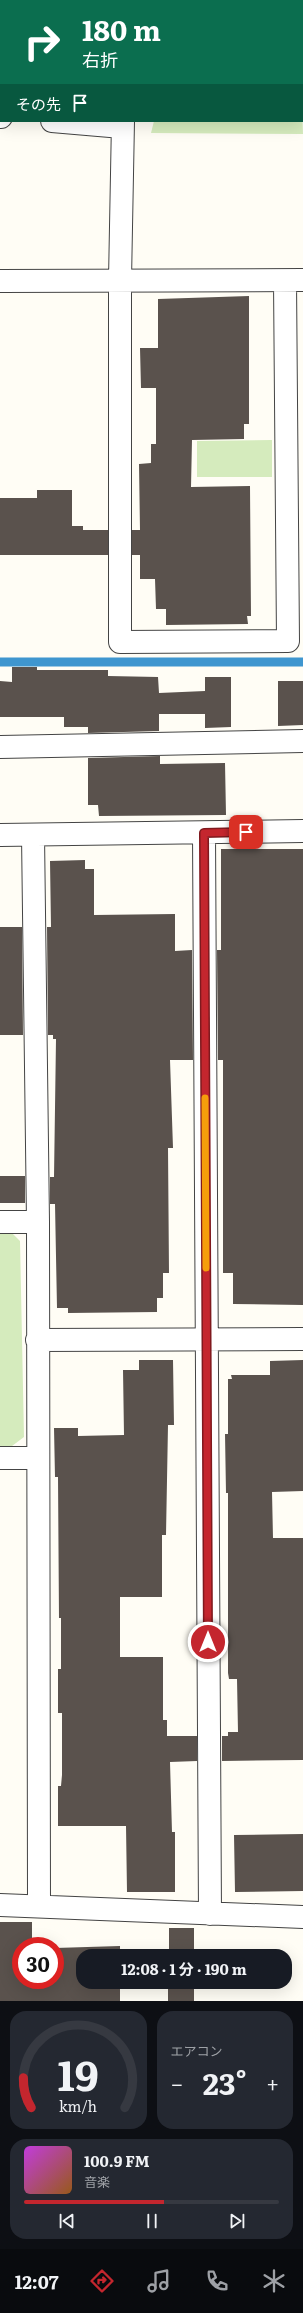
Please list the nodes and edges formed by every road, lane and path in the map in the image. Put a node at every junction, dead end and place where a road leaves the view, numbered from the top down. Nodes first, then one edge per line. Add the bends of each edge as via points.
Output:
1 (75, 122) edge
2 (122, 124) edge
3 (120, 280) junction
4 (0, 281) edge
5 (294, 281) edge
6 (303, 741) edge
7 (0, 747) edge
8 (303, 832) edge
9 (204, 833) junction
10 (0, 835) edge
11 (33, 835) junction
12 (0, 1222) edge
13 (38, 1222) junction
14 (206, 1339) junction
15 (303, 1339) edge
16 (37, 1340) junction
17 (0, 1458) edge
18 (37, 1458) junction
19 (0, 1905) edge
20 (39, 1906) junction
21 (210, 1914) junction
22 (303, 1917) edge

1 - 2 street
2 - 3 street
3 - 4 street
3 - 5 street
3 - 5 street via 120,642 288,641
6 - 7 street
8 - 9 street
9 - 11 street
9 - 14 street
10 - 11 street
11 - 13 street
12 - 13 street
13 - 16 street
14 - 15 street
14 - 16 street
14 - 21 street
16 - 18 street
17 - 18 street
18 - 20 street
19 - 20 street
20 - 21 street
21 - 22 street

